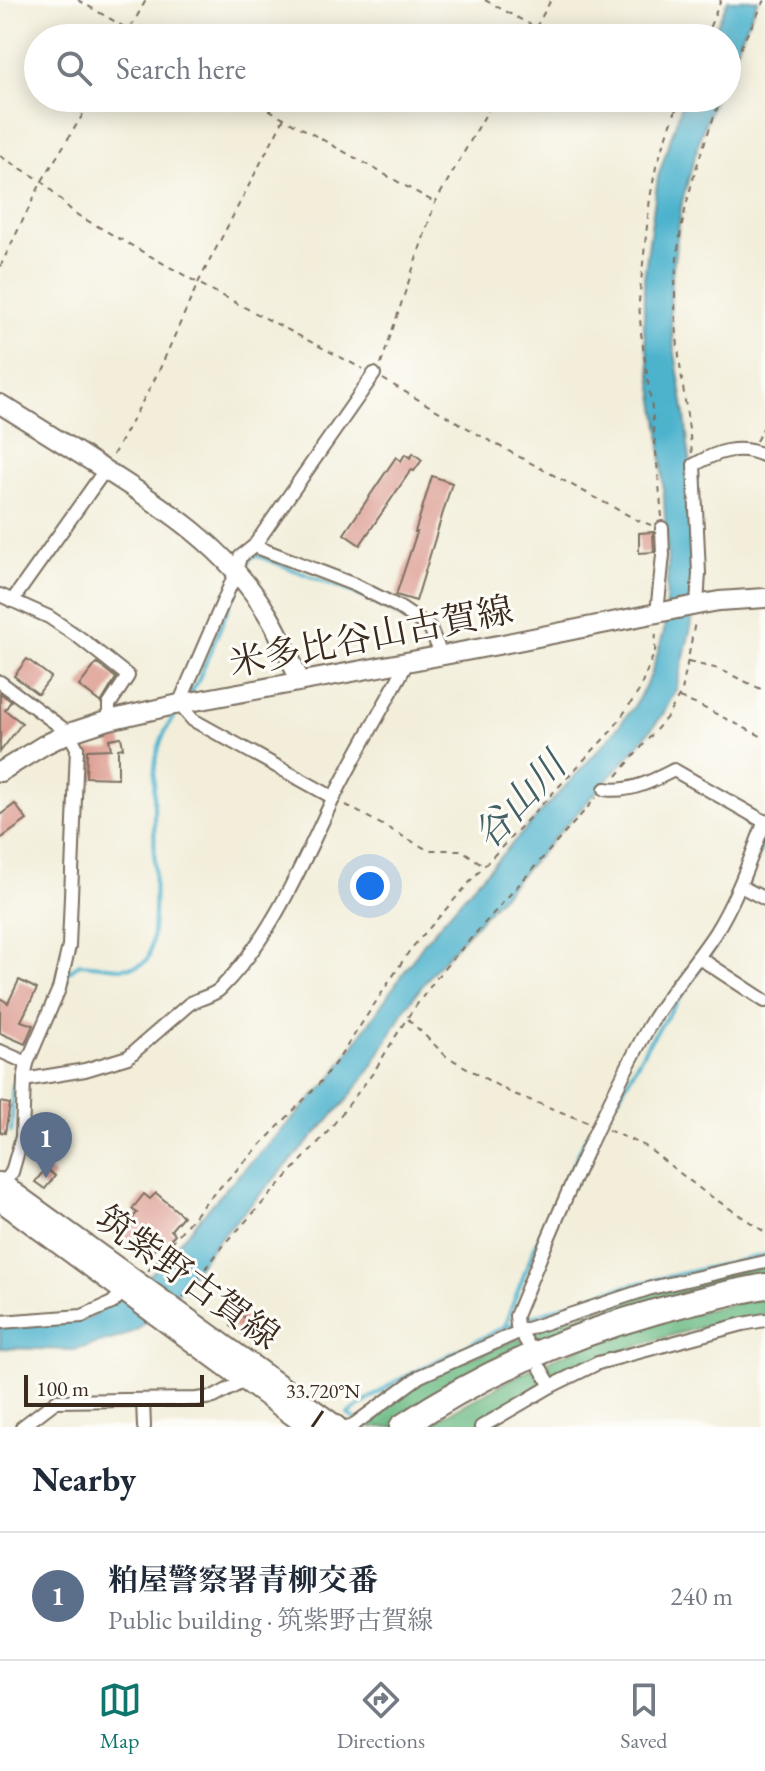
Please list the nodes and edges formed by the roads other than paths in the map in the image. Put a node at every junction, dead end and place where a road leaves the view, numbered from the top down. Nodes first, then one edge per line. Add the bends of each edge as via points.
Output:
1 (374, 374) road end
2 (0, 404) edge
3 (759, 452) edge
4 (105, 470) junction
5 (662, 528) road end
6 (254, 546) junction
7 (236, 572) junction
8 (0, 595) edge
9 (765, 598) edge
10 (12, 601) junction
11 (695, 605) junction
12 (657, 613) junction
13 (441, 654) junction
14 (408, 661) junction
15 (300, 681) junction
16 (0, 682) edge
17 (179, 704) junction
18 (109, 720) junction
19 (69, 733) junction
20 (0, 772) edge
21 (605, 789) road end
22 (334, 798) junction
23 (765, 821) edge
24 (740, 886) junction
25 (765, 899) edge
26 (698, 957) junction
27 (765, 1001) edge
28 (0, 1051) edge
29 (27, 1063) junction
30 (24, 1080) junction
31 (1, 1189) edge
32 (765, 1262) edge
33 (765, 1286) edge
34 (132, 1287) junction
35 (765, 1293) edge
36 (166, 1309) junction
37 (765, 1320) edge
38 (0, 1322) edge
39 (521, 1331) junction
40 (529, 1346) dead end
41 (541, 1369) dead end
42 (246, 1380) junction
43 (551, 1386) junction
44 (143, 1400) junction
45 (22, 1427) edge
46 (144, 1427) edge
47 (309, 1427) edge
48 (337, 1427) edge
49 (346, 1427) edge
50 (402, 1427) edge
51 (415, 1427) edge
52 (481, 1427) edge

1 - 6 street
2 - 4 main road
3 - 11 street via 716,452 694,465 699,573
4 - 7 main road via 198,533
4 - 10 street
5 - 12 street
6 - 7 street via 240,557
6 - 13 street via 397,606 430,628
7 - 15 main road via 267,613
7 - 17 street
8 - 10 street
9 - 11 main road, 米多比谷山古賀線
10 - 18 street via 49,617 128,676 109,705
11 - 12 main road, 米多比谷山古賀線
12 - 13 main road, 米多比谷山古賀線
13 - 14 main road, 米多比谷山古賀線
14 - 15 main road, 米多比谷山古賀線
14 - 22 street
15 - 17 main road, 米多比谷山古賀線
16 - 19 street
17 - 18 main road, 米多比谷山古賀線
17 - 22 street via 193,720
18 - 19 main road, 米多比谷山古賀線
19 - 20 main road, 米多比谷山古賀線
19 - 29 street via 77,748 69,946 59,989
21 - 23 street via 636,787 674,770
22 - 30 street via 255,948 217,992 194,1000 128,1057
23 - 24 street
24 - 25 street
24 - 26 street
26 - 27 street
26 - 39 street via 650,1025 598,1126 516,1316
28 - 29 street
29 - 30 street
30 - 31 street via 22,1137
31 - 34 main road, 筑紫野古賀線
32 - 39 street via 651,1288
33 - 50 highway via 593,1331 517,1362
34 - 36 main road, 筑紫野古賀線
34 - 38 street via 82,1316
35 - 51 highway via 669,1315 562,1350
36 - 42 main road, 筑紫野古賀線
36 - 48 main road, 筑紫野古賀線
37 - 43 street via 598,1363
39 - 40 street
39 - 49 street via 420,1376
41 - 43 street
42 - 44 street via 214,1397
42 - 47 main road, 筑紫野古賀線
43 - 52 street
44 - 45 street via 56,1401
44 - 46 street

